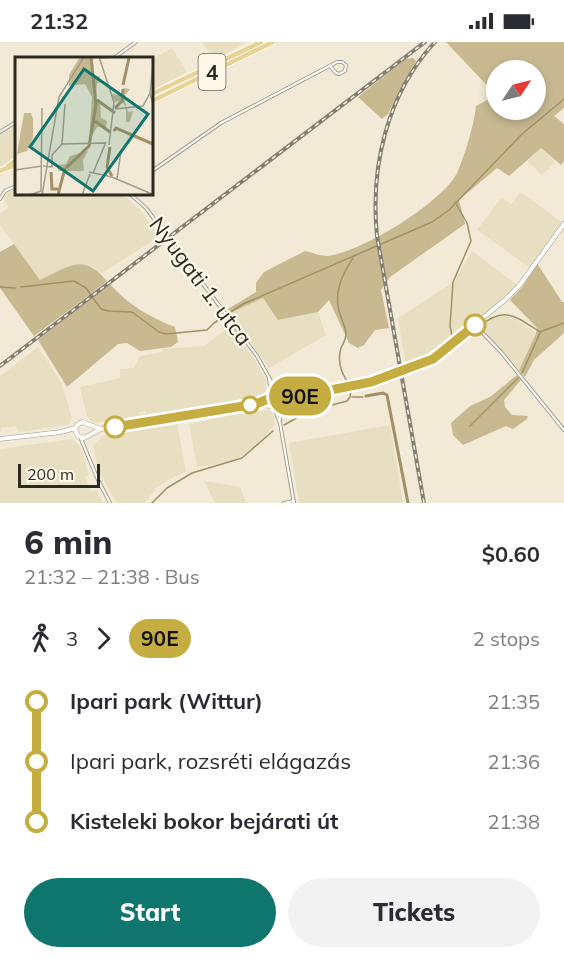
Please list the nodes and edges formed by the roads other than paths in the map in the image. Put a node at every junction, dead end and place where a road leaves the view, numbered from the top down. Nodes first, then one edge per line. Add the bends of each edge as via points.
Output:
1 (136, 42) edge
2 (261, 42) edge
3 (273, 42) edge
4 (115, 57) edge
5 (330, 66) junction
6 (153, 94) edge
7 (153, 101) edge
8 (15, 123) edge
9 (0, 132) edge
10 (15, 161) edge
11 (15, 165) edge
12 (6, 168) junction
13 (153, 170) edge
14 (0, 171) edge
15 (15, 187) edge
16 (131, 195) edge
17 (0, 200) edge
18 (564, 224) edge
19 (475, 325) junction
20 (267, 373) junction
21 (280, 394) junction
22 (270, 396) junction
23 (295, 397) junction
24 (284, 402) junction
25 (256, 404) junction
26 (272, 406) junction
27 (281, 407) junction
28 (280, 423) junction
29 (87, 424) junction
30 (76, 427) junction
31 (101, 429) junction
32 (564, 430) edge
33 (61, 432) junction
34 (89, 434) junction
35 (78, 436) junction
36 (0, 439) edge
37 (87, 449) junction
38 (294, 502) edge
39 (110, 503) edge
40 (284, 503) edge

1 - 4 street
2 - 6 main road, 4
3 - 7 main road, 4
5 - 5 street via 342,62 346,65 339,74
5 - 13 street via 221,123
8 - 9 street
10 - 12 main road
11 - 12 main road
12 - 14 main road
15 - 17 street
16 - 20 street, Nyugati 1. utca via 146,208
18 - 19 street via 519,286
19 - 23 street via 428,361 362,384
19 - 32 street
20 - 21 street, Nyugati 1. utca
20 - 22 street, Nyugati 1. utca
21 - 22 street
21 - 23 street
21 - 24 street
22 - 25 street
22 - 26 street
23 - 24 street
24 - 27 street
25 - 26 street
25 - 31 street
26 - 27 street
26 - 28 street
27 - 28 street
28 - 38 street
29 - 30 street
29 - 30 street via 80,417
29 - 31 street
29 - 34 street
30 - 33 street
30 - 35 street
31 - 34 street
33 - 35 street
33 - 36 street
34 - 35 street
34 - 37 street
35 - 37 street
37 - 39 street
38 - 40 street

